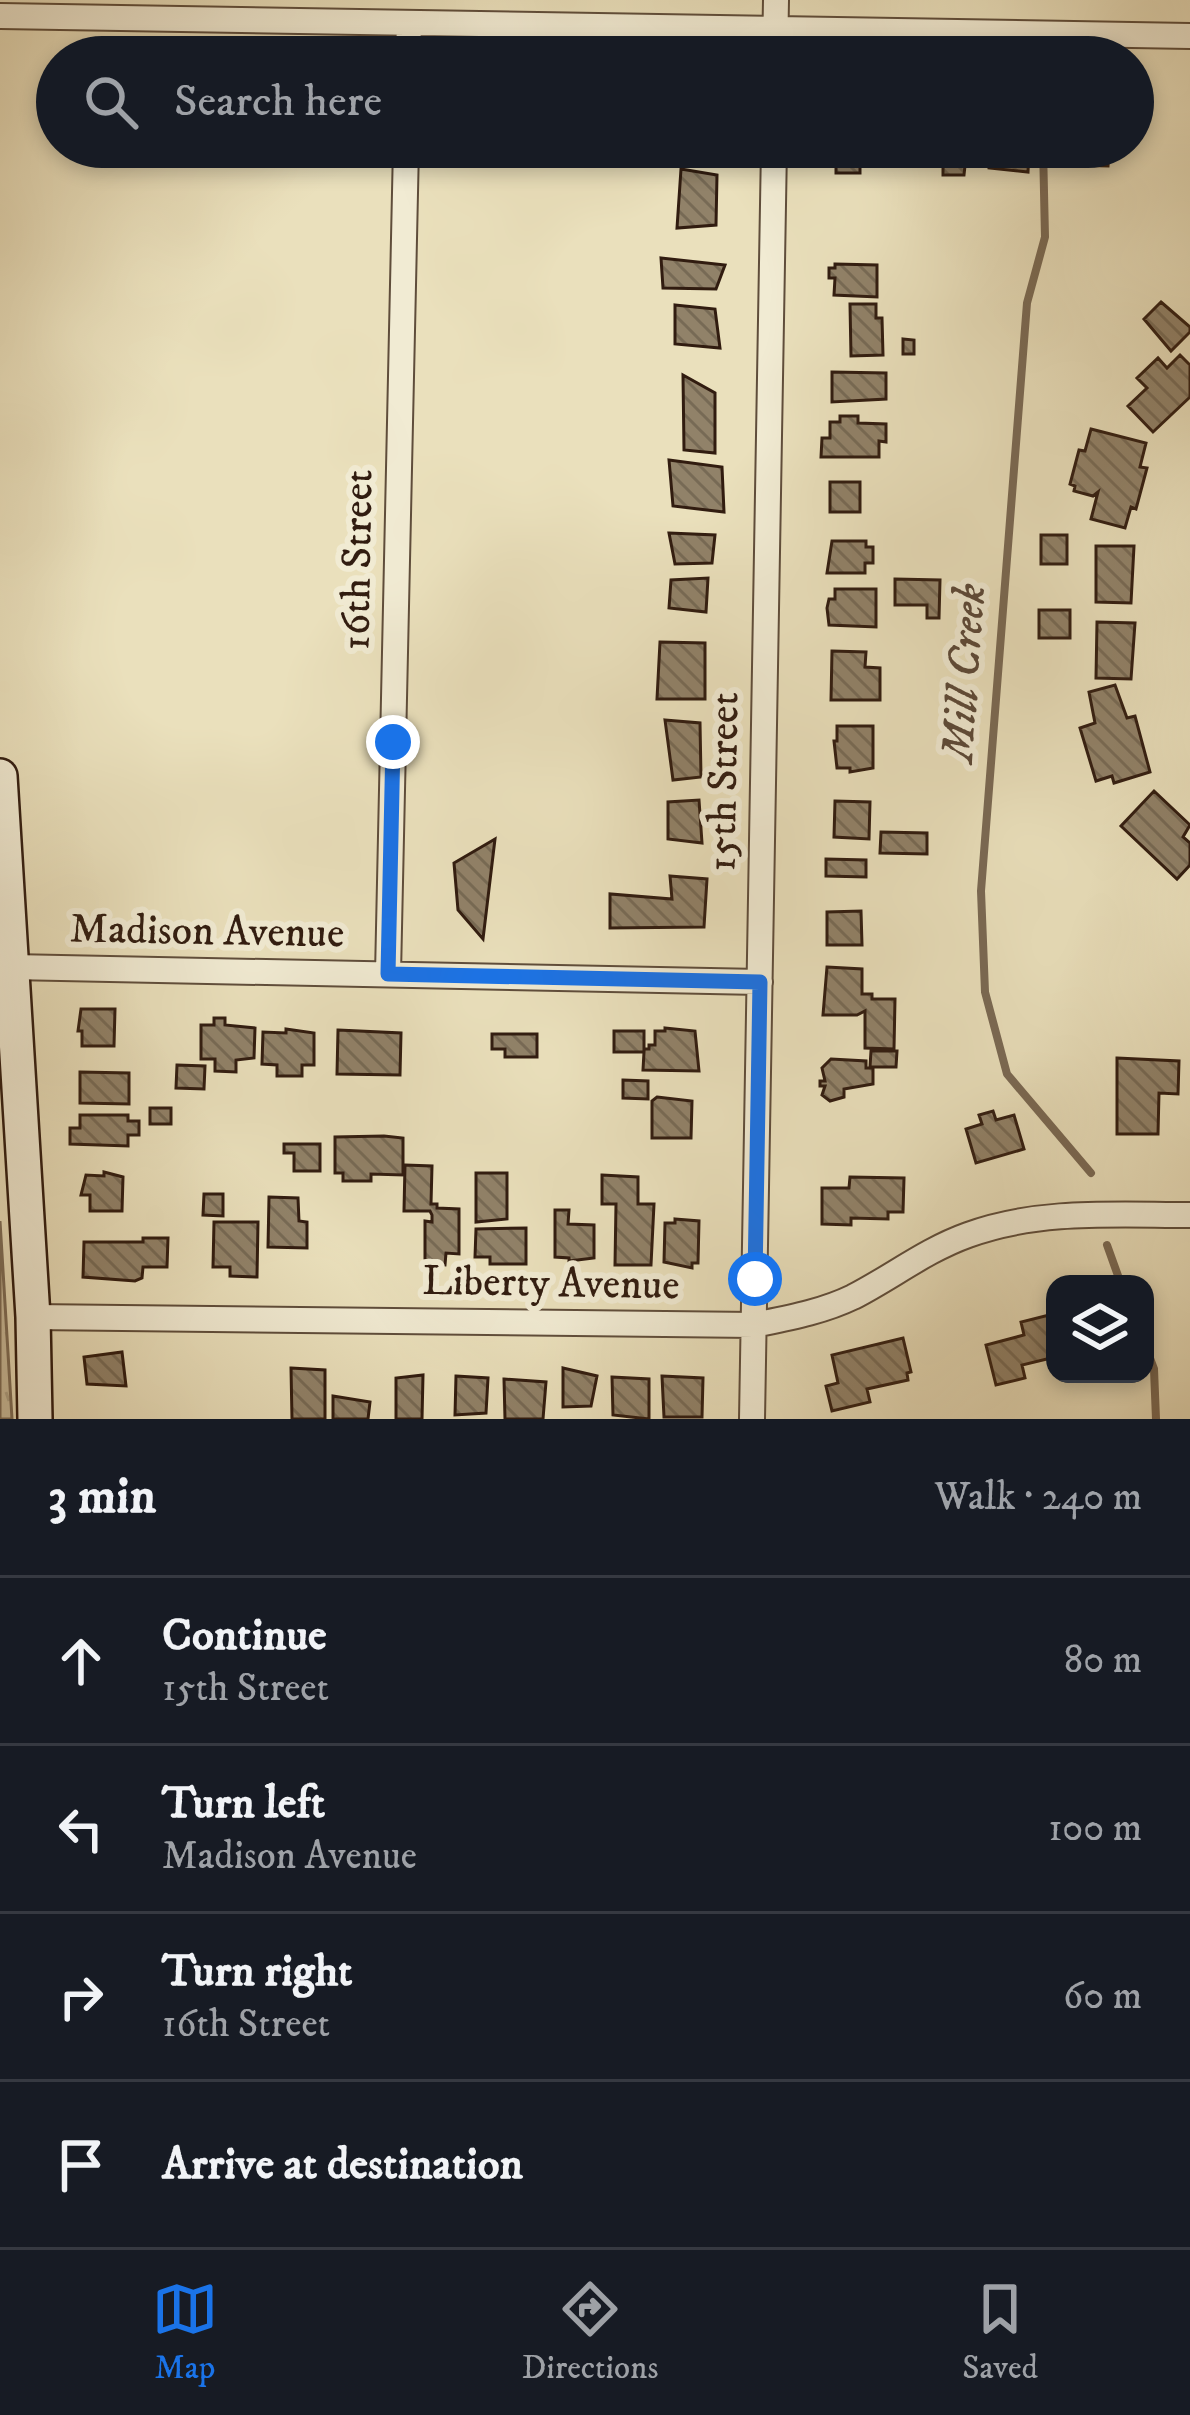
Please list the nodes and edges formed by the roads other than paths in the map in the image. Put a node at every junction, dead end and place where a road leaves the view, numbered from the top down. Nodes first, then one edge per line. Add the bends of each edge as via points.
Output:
1 (776, 0) edge
2 (355, 11) edge
3 (0, 16) edge
4 (409, 23) junction
5 (776, 29) junction
6 (1190, 35) edge
7 (409, 36) edge
8 (776, 36) edge
9 (406, 168) edge
10 (774, 168) edge
11 (0, 776) edge
12 (12, 967) junction
13 (388, 974) junction
14 (760, 982) junction
15 (1190, 1215) edge
16 (33, 1317) junction
17 (754, 1325) junction
18 (35, 1419) edge
19 (752, 1419) edge

1 - 5 street
2 - 3 street
2 - 4 street
4 - 5 street
4 - 7 street
5 - 6 street
5 - 8 street
9 - 13 street, 16th Street
10 - 14 street, 15th Street
11 - 12 street
12 - 13 street, Madison Avenue
12 - 16 street
13 - 14 street, Madison Avenue
14 - 17 street, 15th Street
15 - 17 street, Liberty Avenue via 1004,1223 946,1243 848,1299
16 - 17 street, Liberty Avenue
16 - 18 street
17 - 19 street, 15th Street

